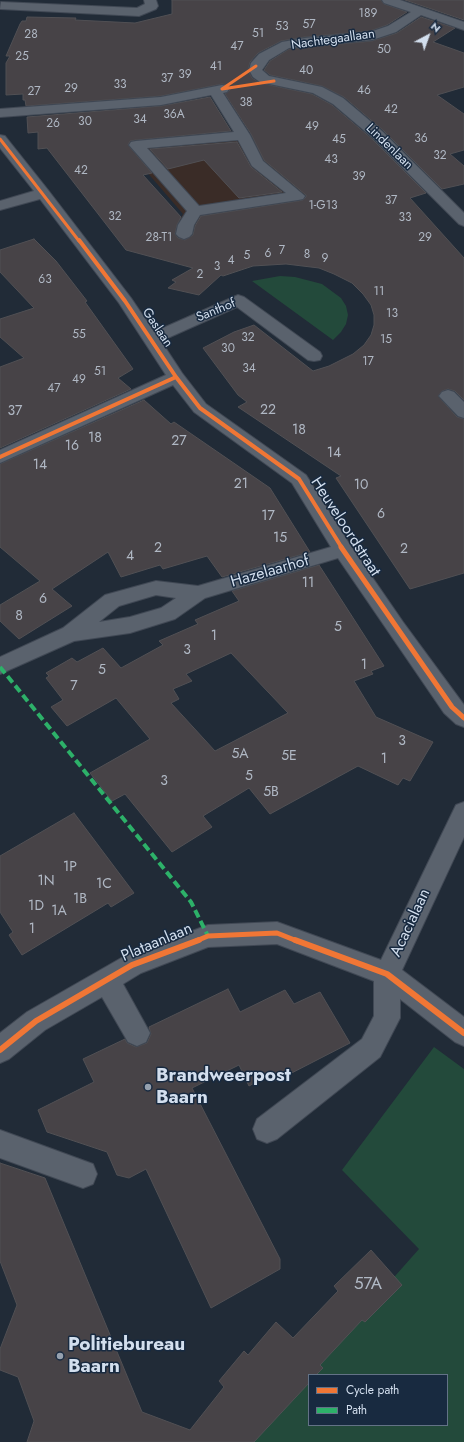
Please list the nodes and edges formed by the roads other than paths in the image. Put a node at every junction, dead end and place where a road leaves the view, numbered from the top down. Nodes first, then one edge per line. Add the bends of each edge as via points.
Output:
1 (150, 0) edge
2 (388, 0) edge
3 (2, 5) edge
4 (420, 11) junction
5 (464, 26) edge
6 (304, 86) joint
7 (0, 113) edge
8 (243, 135) junction
9 (0, 139) edge
10 (44, 193) junction
11 (0, 206) edge
12 (195, 211) junction
13 (464, 220) edge
14 (184, 234) dead end
15 (152, 339) junction
16 (314, 356) dead end
17 (176, 377) junction
18 (448, 396) dead end
19 (464, 412) edge
20 (0, 457) edge
21 (343, 550) junction
22 (198, 593) junction
23 (70, 634) junction
24 (0, 666) edge
25 (464, 718) edge
26 (464, 812) edge
27 (387, 974) junction
28 (106, 980) junction
29 (137, 1033) dead end
30 (464, 1033) edge
31 (0, 1050) edge
32 (267, 1129) dead end
33 (0, 1144) edge
34 (83, 1174) dead end

1 - 3 street via 152,6 139,12
2 - 4 street
4 - 5 street
4 - 6 street, Nachtegaallaan via 392,29 372,36 286,45 264,57 256,66 258,74 265,78
6 - 13 street, Lindenlaan via 328,95 346,107
7 - 8 street via 161,101 218,90
8 - 12 street via 257,163 298,196
8 - 12 street via 136,146
9 - 10 street, Gaslaan
10 - 11 street
10 - 15 street, Gaslaan
12 - 14 street via 186,225
15 - 16 street, Santhof via 238,300
15 - 17 street, Gaslaan
17 - 20 street
17 - 21 street, Heuveloordstraat via 200,408 299,479
18 - 19 street
21 - 22 street, Hazelaarhof
21 - 25 street, Heuveloordstraat via 452,707
22 - 23 street, Hazelaarhof via 168,614 130,625
22 - 23 street, Hazelaarhof via 156,588 112,600
23 - 24 street, Hazelaarhof
26 - 27 street, Acacialaan
27 - 28 street, Plataanlaan via 277,933 208,936 132,965
27 - 30 street, Plataanlaan
27 - 32 street, Acacialaan via 387,1018 371,1048
28 - 29 street
28 - 31 street, Plataanlaan via 36,1021
33 - 34 street

